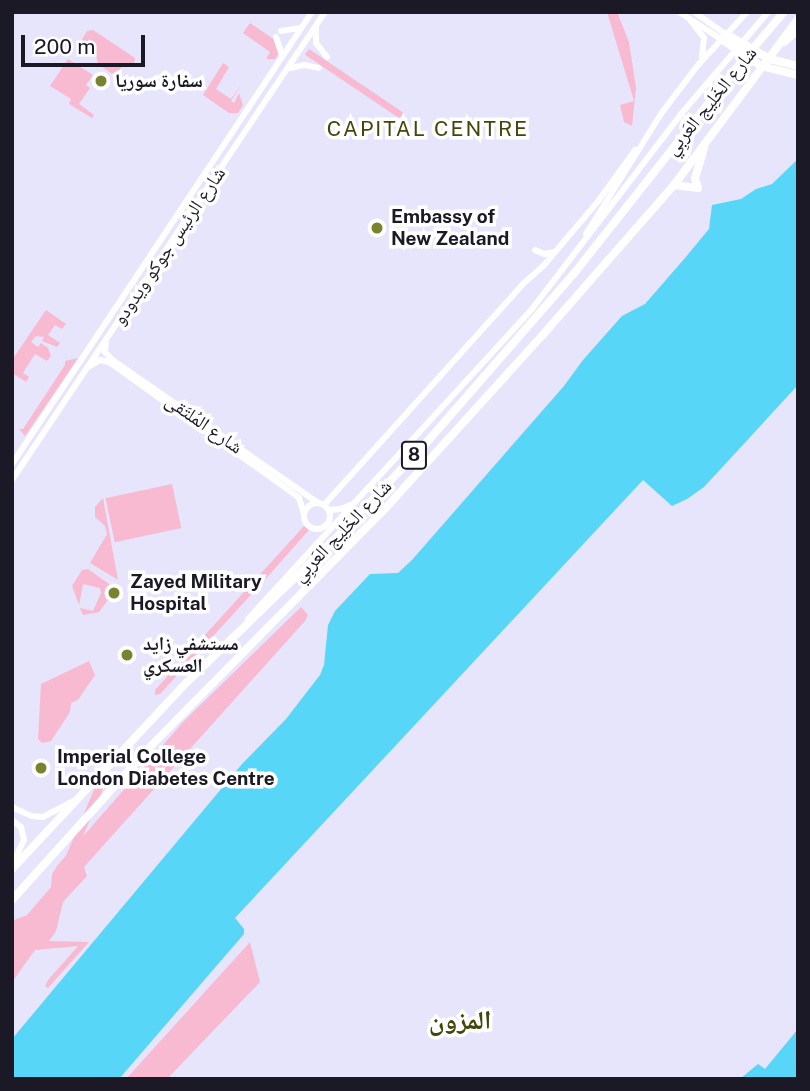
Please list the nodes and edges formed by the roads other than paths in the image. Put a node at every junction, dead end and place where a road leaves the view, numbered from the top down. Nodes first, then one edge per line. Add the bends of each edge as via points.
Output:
1 (312, 12) edge
2 (325, 12) edge
3 (679, 12) edge
4 (694, 12) edge
5 (747, 12) edge
6 (768, 12) edge
7 (785, 12) edge
8 (690, 19) junction
9 (798, 19) edge
10 (316, 26) junction
11 (302, 27) junction
12 (798, 30) edge
13 (725, 37) junction
14 (294, 38) junction
15 (774, 50) junction
16 (282, 55) junction
17 (327, 57) dead end
18 (698, 65) junction
19 (798, 66) edge
20 (319, 68) dead end
21 (289, 69) junction
22 (798, 75) edge
23 (651, 129) junction
24 (241, 141) junction
25 (705, 145) junction
26 (674, 185) junction
27 (535, 250) dead end
28 (556, 250) junction
29 (532, 309) junction
30 (108, 336) junction
31 (86, 369) junction
32 (12, 464) edge
33 (12, 480) edge
34 (372, 487) junction
35 (290, 491) junction
36 (306, 495) junction
37 (324, 506) junction
38 (304, 513) junction
39 (313, 528) junction
40 (304, 558) junction
41 (242, 628) junction
42 (81, 796) junction
43 (13, 808) edge
44 (13, 820) edge
45 (12, 867) edge
46 (12, 900) edge

1 - 11 street, شارع الرئيس جوكو ويدودو
2 - 10 street, شارع الرئيس جوكو ويدودو
3 - 8 street
4 - 13 street
5 - 13 street
6 - 29 street via 681,114
7 - 41 highway, شارع الخَلِيج العَربِي / 8 via 523,334 369,504
8 - 13 street
8 - 18 street via 705,43
9 - 15 highway, شارع الخَلِيج العَربِي / 8
10 - 17 street via 316,43
10 - 21 street, شارع الرئيس جوكو ويدودو
11 - 14 street, شارع الرئيس جوكو ويدودو
11 - 16 street via 279,34
12 - 15 highway
13 - 18 street
13 - 19 highway via 770,59
13 - 22 highway via 761,66
14 - 16 street, شارع الرئيس جوكو ويدودو
14 - 24 street via 296,51
15 - 25 highway, شارع الخَلِيج العَربِي / 8
16 - 32 street, شارع الرئيس جوكو ويدودو
18 - 23 street
20 - 21 street
21 - 24 street, شارع الرئيس جوكو ويدودو
23 - 28 street
23 - 29 street via 614,193
24 - 30 street, شارع الرئيس جوكو ويدودو
25 - 26 highway, شارع الخَلِيج العَربِي / 8
25 - 26 highway via 695,179 698,188
26 - 46 highway, شارع الخَلِيج العَربِي / 8 via 383,511 149,748
27 - 28 street via 544,254
28 - 37 street
29 - 34 street
30 - 31 street, شارع الرئيس جوكو ويدودو
30 - 36 street, شارع المُلتَقى via 105,352 111,359
31 - 33 street, شارع الرئيس جوكو ويدودو
31 - 35 street, شارع المُلتَقى via 100,360 109,362
34 - 37 street via 346,508
34 - 40 street
35 - 36 street via 303,499
35 - 38 street, شارع المُلتَقى
36 - 37 street, شارع المُلتَقى
37 - 38 street via 310,505
37 - 39 street via 328,523
38 - 39 street
39 - 40 street via 315,543
40 - 41 street
41 - 42 highway, شارع الخَلِيج العَربِي / 8
42 - 43 street via 43,817
42 - 45 highway, شارع الخَلِيج العَربِي / 8
43 - 44 street via 24,818
44 - 45 street via 21,827 24,840

